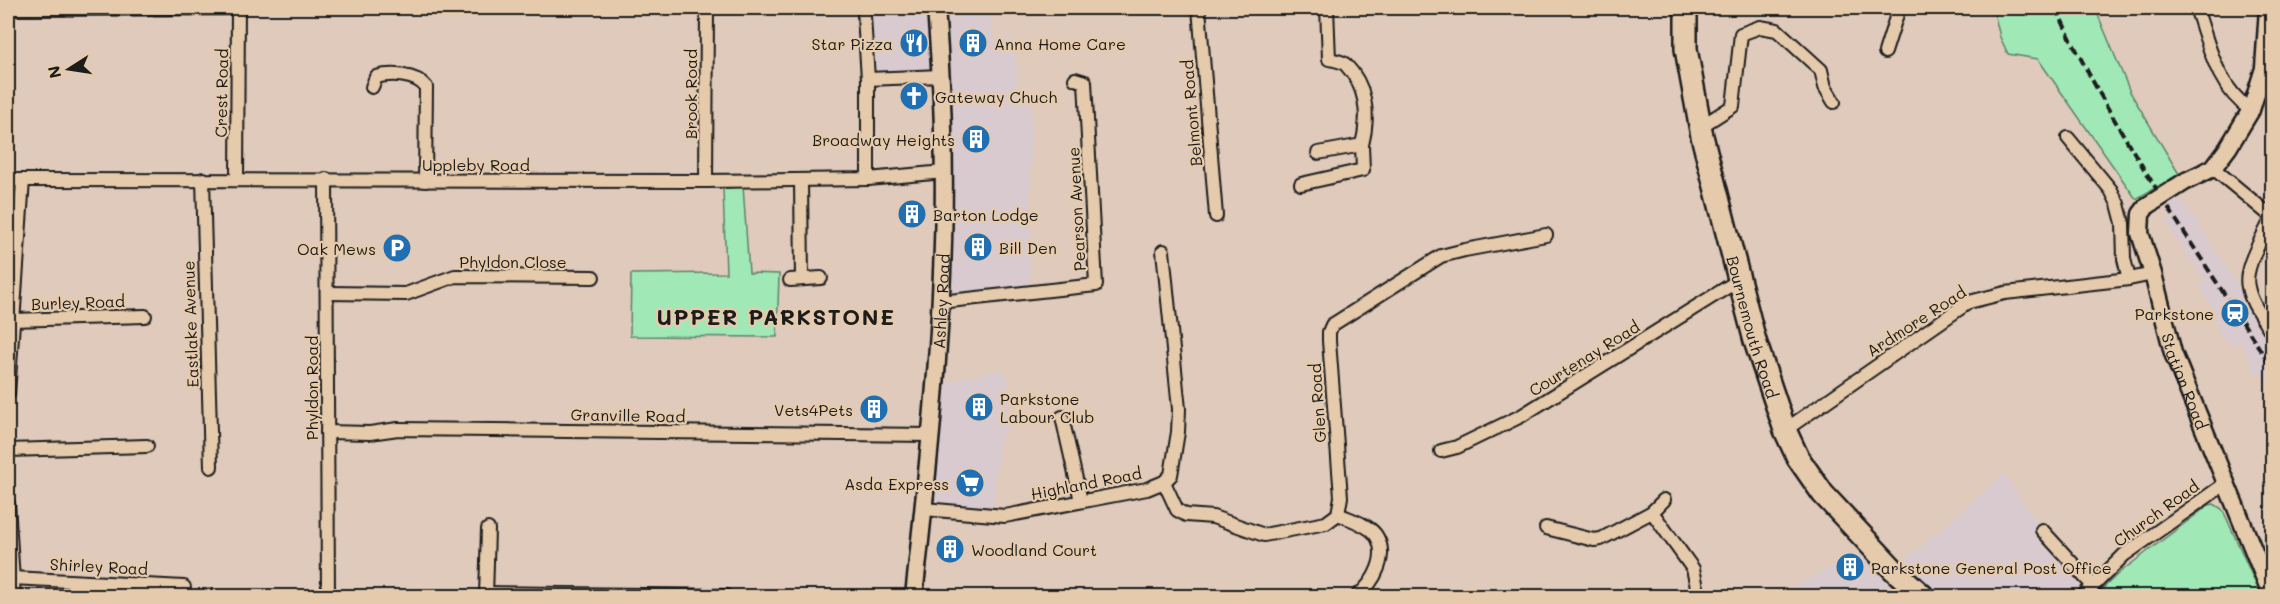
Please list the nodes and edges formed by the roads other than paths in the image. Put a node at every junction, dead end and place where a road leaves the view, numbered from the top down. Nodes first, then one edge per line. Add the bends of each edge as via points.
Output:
1 (238, 8) edge
2 (707, 8) edge
3 (936, 8) edge
4 (1199, 8) edge
5 (1327, 8) edge
6 (1686, 8) edge
7 (1899, 8) edge
8 (2196, 8) edge
9 (2268, 8) edge
10 (8, 9) edge
11 (864, 16) dead end
12 (1885, 52) dead end
13 (941, 76) junction
14 (868, 79) junction
15 (1085, 80) dead end
16 (372, 87) dead end
17 (1834, 102) dead end
18 (2251, 110) junction
19 (1700, 127) junction
20 (2068, 138) dead end
21 (1362, 145) junction
22 (1318, 153) dead end
23 (2213, 168) junction
24 (944, 172) junction
25 (203, 179) junction
26 (237, 179) junction
27 (326, 179) junction
28 (868, 179) junction
29 (8, 180) edge
30 (23, 180) junction
31 (801, 180) junction
32 (425, 181) junction
33 (706, 181) junction
34 (1301, 184) dead end
35 (1216, 216) dead end
36 (2272, 217) edge
37 (1546, 235) dead end
38 (1163, 251) dead end
39 (2153, 274) junction
40 (593, 277) dead end
41 (821, 278) dead end
42 (2129, 279) junction
43 (1739, 280) junction
44 (327, 292) junction
45 (940, 302) junction
46 (145, 316) dead end
47 (12, 320) junction
48 (2272, 333) edge
49 (8, 394) edge
50 (1062, 417) dead end
51 (1785, 430) junction
52 (327, 432) junction
53 (930, 435) junction
54 (147, 446) dead end
55 (8, 450) edge
56 (1441, 451) dead end
57 (211, 467) dead end
58 (1164, 482) junction
59 (2225, 484) junction
60 (1664, 500) dead end
61 (1081, 501) junction
62 (8, 503) edge
63 (924, 509) junction
64 (1652, 512) junction
65 (1338, 514) junction
66 (1546, 528) dead end
67 (488, 529) dead end
68 (2042, 530) dead end
69 (12, 578) junction
70 (2093, 586) junction
71 (184, 587) dead end
72 (486, 595) edge
73 (14, 597) edge
74 (328, 597) edge
75 (726, 597) edge
76 (914, 597) edge
77 (1357, 597) edge
78 (1699, 597) edge
79 (1923, 597) edge
80 (2083, 597) edge
81 (2272, 597) edge

1 - 10 street
1 - 26 street, Crest Road
2 - 33 street, Brook Road
3 - 13 street, Ashley Road
4 - 35 street, Belmont Road
5 - 21 street via 1329,58 1345,63 1366,102
6 - 19 highway, Bournemouth Road via 1686,49
7 - 12 street
8 - 18 street via 2220,75 2238,101
9 - 18 street via 2264,68
11 - 14 street
13 - 14 street
13 - 24 street, Ashley Road
14 - 28 street
15 - 45 street, Pearson Avenue via 1101,286
16 - 32 street via 376,77 384,75 416,78 426,87
17 - 19 street via 1821,70 1777,30 1760,27 1741,34 1733,106
18 - 23 street
19 - 43 highway, Bournemouth Road
20 - 42 street via 2118,204
21 - 22 street
21 - 34 street via 1363,170
23 - 36 street
23 - 39 street, Station Road, bridge via 2186,181 2140,214 2140,233
24 - 28 street, Uppleby Road
24 - 45 street, Ashley Road
25 - 26 street, Uppleby Road
25 - 30 street, Uppleby Road
25 - 57 street, Eastlake Avenue
26 - 27 street, Uppleby Road
27 - 32 street, Uppleby Road
27 - 44 street, Phyldon Road
28 - 31 street, Uppleby Road
29 - 30 street, Uppleby Road
30 - 47 street
31 - 33 street, Uppleby Road
31 - 41 street via 796,280
32 - 33 street, Uppleby Road
36 - 48 street via 2247,272 2254,304
37 - 65 street, Glen Road via 1441,256 1332,325 1329,341 1341,497
38 - 58 street, Highland Road via 1179,409 1171,475
39 - 42 street, Ardmore Road
39 - 59 street, Station Road via 2173,353
40 - 44 street, Phyldon Close via 455,276 406,294
42 - 51 street, Ardmore Road via 2005,293 1969,302
43 - 51 highway, Bournemouth Road
43 - 56 street, Courtenay Road via 1521,416
44 - 52 street, Phyldon Road
45 - 53 street, Ashley Road
46 - 47 street, Burley Road
47 - 49 street
50 - 61 street
51 - 79 highway, Bournemouth Road via 1798,458 1823,494
52 - 53 street, Granville Road via 398,429
52 - 74 street, Phyldon Road
53 - 63 street, Ashley Road
54 - 55 street
58 - 61 street, Highland Road via 1147,489
58 - 65 street via 1177,510 1186,515 1212,517 1264,536 1326,523
59 - 70 street, Church Road via 2124,555
59 - 81 street, Station Road
60 - 64 street
61 - 63 street, Highland Road via 1005,516
62 - 69 street
63 - 76 street, Ashley Road
64 - 66 street via 1601,539
64 - 78 street via 1693,569
65 - 77 street via 1367,527 1376,535 1380,548 1377,573
67 - 72 street
68 - 70 street
69 - 71 street, Shirley Road
69 - 73 street
70 - 80 street, Church Road
72 - 75 street

